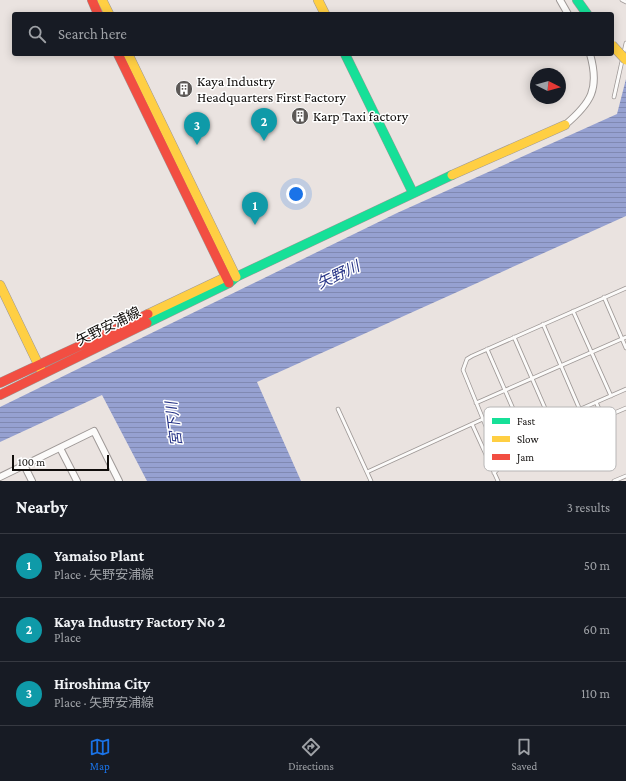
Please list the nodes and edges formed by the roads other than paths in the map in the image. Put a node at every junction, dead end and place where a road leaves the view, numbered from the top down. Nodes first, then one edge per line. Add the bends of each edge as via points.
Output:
1 (92, 0) edge
2 (102, 0) edge
3 (318, 0) edge
4 (560, 0) edge
5 (577, 0) edge
6 (622, 0) edge
7 (626, 2) edge
8 (97, 12) edge
9 (108, 12) edge
10 (324, 12) edge
11 (567, 12) edge
12 (586, 12) edge
13 (626, 43) edge
14 (614, 47) edge
15 (119, 56) edge
16 (129, 56) edge
17 (346, 56) edge
18 (590, 56) edge
19 (626, 60) edge
20 (614, 97) dead end
21 (565, 125) joint
22 (413, 193) junction
23 (230, 279) junction
24 (0, 287) edge
25 (626, 288) edge
26 (604, 297) junction
27 (573, 311) junction
28 (543, 324) junction
29 (514, 337) junction
30 (626, 337) edge
31 (622, 339) junction
32 (626, 348) edge
33 (487, 349) junction
34 (591, 352) junction
35 (561, 366) junction
36 (41, 369) junction
37 (532, 378) junction
38 (0, 383) edge
39 (626, 389) edge
40 (505, 390) junction
41 (2, 393) edge
42 (611, 396) junction
43 (596, 402) junction
44 (476, 403) junction
45 (512, 407) edge
46 (545, 407) edge
47 (579, 407) edge
48 (586, 407) edge
49 (598, 407) edge
50 (626, 408) edge
51 (338, 409) dead end
52 (616, 412) edge
53 (483, 420) joint
54 (472, 424) junction
55 (60, 448) junction
56 (484, 451) edge
57 (24, 465) junction
58 (367, 472) junction
59 (494, 473) edge
60 (625, 476) edge
61 (0, 477) edge
62 (626, 480) edge
63 (32, 481) edge
64 (77, 481) edge
65 (119, 481) edge
66 (371, 481) edge
67 (498, 481) edge
68 (614, 481) edge

1 - 8 main road
2 - 9 main road
3 - 10 main road
4 - 11 street
5 - 12 main road
6 - 7 lane
13 - 20 lane
14 - 19 main road, bridge
15 - 23 main road
16 - 23 main road
17 - 22 main road
18 - 21 street via 595,78 592,93 584,108
21 - 22 main road, 矢野安浦線
22 - 23 main road, 矢野安浦線
23 - 36 main road, 矢野安浦線
24 - 36 main road
25 - 26 lane
26 - 27 lane
26 - 31 lane
27 - 28 lane
27 - 34 lane
28 - 29 lane
28 - 35 lane
29 - 33 lane
29 - 37 lane
30 - 31 lane
31 - 32 lane
31 - 34 lane
33 - 40 lane
33 - 44 lane via 467,359 463,370
34 - 35 lane
34 - 42 lane
35 - 37 lane
35 - 47 lane
36 - 38 main road, 矢野安浦線
36 - 41 main road, 矢野安浦線
37 - 40 lane
37 - 46 lane
39 - 42 lane
40 - 44 lane
40 - 45 lane
42 - 43 lane
43 - 48 lane
43 - 49 lane
44 - 53 lane
50 - 52 lane
51 - 58 lane
53 - 54 lane
54 - 56 lane
54 - 58 lane
55 - 57 street
55 - 64 street
55 - 65 street via 94,431
57 - 61 street
57 - 63 street
58 - 66 lane
59 - 67 lane
60 - 62 lane
60 - 68 lane

